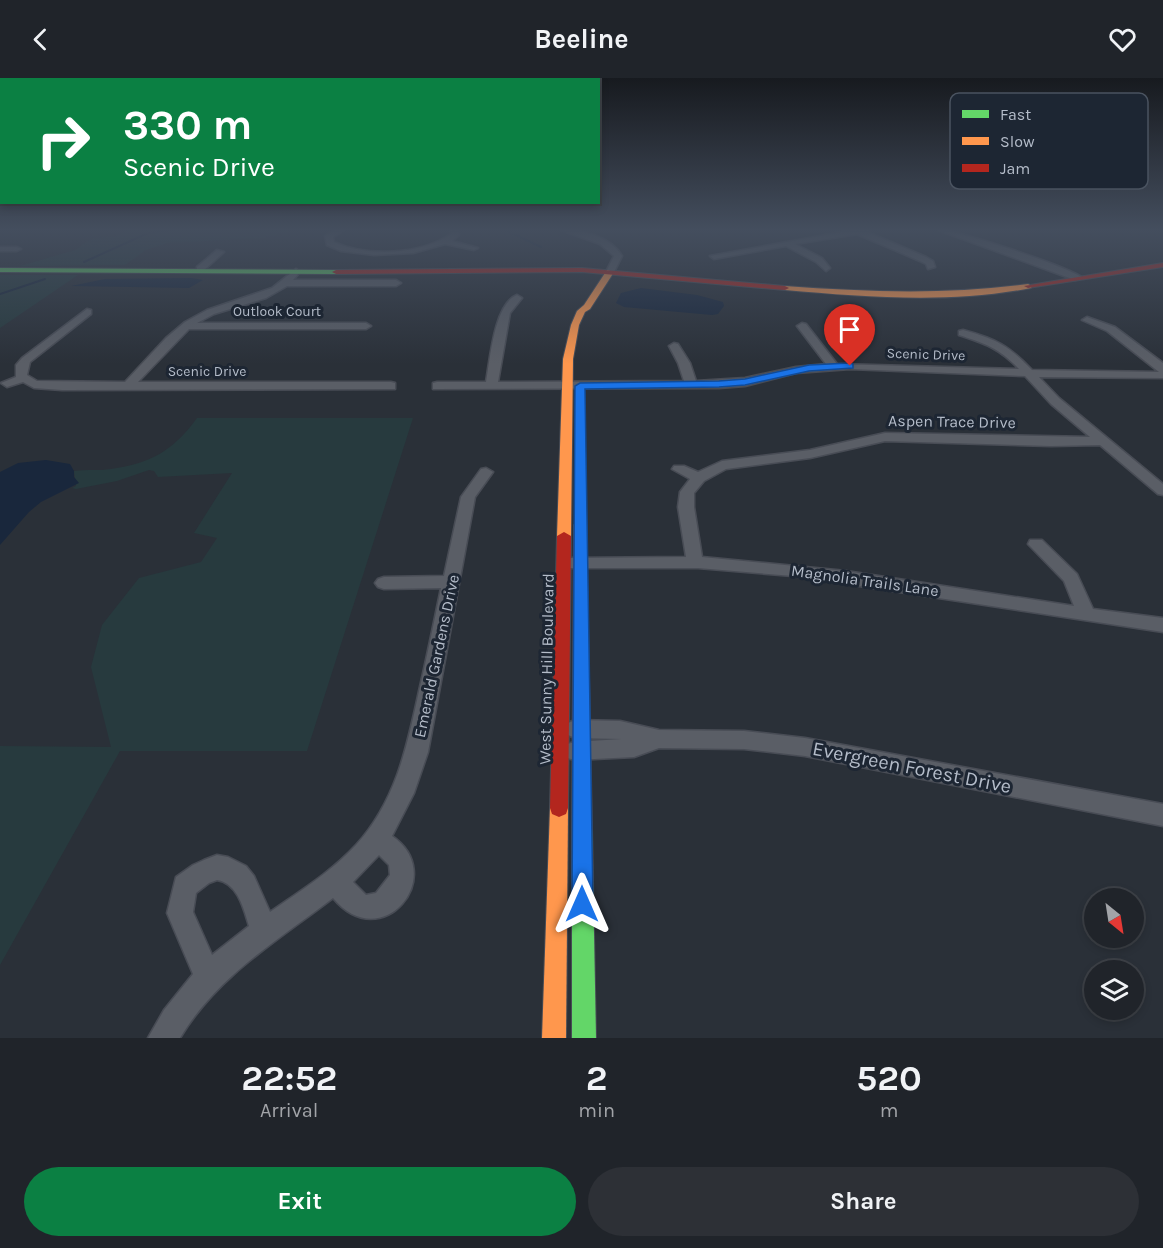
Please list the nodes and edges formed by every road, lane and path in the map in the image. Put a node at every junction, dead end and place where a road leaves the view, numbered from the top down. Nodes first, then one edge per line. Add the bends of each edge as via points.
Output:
1 (294, 275) edge
2 (608, 275) edge
3 (644, 275) edge
4 (1069, 275) edge
5 (1099, 275) edge
6 (1078, 278) junction
7 (287, 283) junction
8 (396, 283) dead end
9 (517, 298) dead end
10 (87, 312) dead end
11 (1087, 320) dead end
12 (187, 326) junction
13 (366, 326) dead end
14 (802, 326) dead end
15 (963, 333) dead end
16 (674, 346) dead end
17 (834, 367) junction
18 (1163, 369) edge
19 (1029, 372) junction
20 (1163, 375) edge
21 (24, 378) junction
22 (7, 383) dead end
23 (691, 385) junction
24 (128, 386) junction
25 (391, 386) dead end
26 (437, 386) dead end
27 (491, 386) junction
28 (575, 386) junction
29 (1102, 441) junction
30 (680, 469) dead end
31 (486, 472) dead end
32 (580, 478) dead end
33 (699, 478) junction
34 (1161, 487) edge
35 (580, 512) dead end
36 (1036, 544) dead end
37 (695, 563) junction
38 (573, 564) junction
39 (452, 582) junction
40 (384, 583) dead end
41 (1086, 613) junction
42 (1163, 625) edge
43 (572, 740) junction
44 (1163, 815) edge
45 (376, 838) junction
46 (334, 880) junction
47 (264, 931) junction
48 (208, 977) junction
49 (164, 1038) edge
50 (554, 1038) edge
51 (584, 1038) edge

1 - 7 street
2 - 28 main road, West Sunny Hill Boulevard via 581,310 571,341 568,359
3 - 6 main road via 904,296 963,295
4 - 6 street
5 - 6 main road
7 - 8 street
7 - 12 street via 272,293 212,311
9 - 27 street via 505,313
10 - 21 street via 26,360 21,371
11 - 18 street via 1111,329
12 - 13 street, Outlook Court
12 - 24 street
14 - 17 street
15 - 19 street via 1003,348
16 - 23 street
17 - 19 street, Scenic Drive
17 - 23 street, Scenic Drive via 732,383
19 - 20 street, Scenic Drive
19 - 29 street via 1055,401
21 - 22 street
21 - 24 street, Scenic Drive via 46,386
23 - 28 street, Scenic Drive
24 - 25 street, Scenic Drive
26 - 27 street, Scenic Drive
27 - 28 street, Scenic Drive
28 - 32 main road, West Sunny Hill Boulevard
28 - 38 main road, West Sunny Hill Boulevard
29 - 33 street, Aspen Trace Drive via 885,437 810,454 731,463
29 - 34 street
30 - 33 street
31 - 39 street, Emerald Gardens Drive via 468,497
33 - 37 street via 687,492 686,500
35 - 38 main road, West Sunny Hill Boulevard
36 - 41 street via 1071,578
37 - 38 street, Magnolia Trails Lane
37 - 41 street, Magnolia Trails Lane via 856,577
38 - 43 main road, West Sunny Hill Boulevard
38 - 43 main road, West Sunny Hill Boulevard
39 - 40 street
39 - 45 street, Emerald Gardens Drive via 412,768 394,811
41 - 42 street, Magnolia Trails Lane
43 - 44 street, Evergreen Forest Drive via 634,748 659,740 744,740 805,747
43 - 50 main road, West Sunny Hill Boulevard
43 - 51 main road, West Sunny Hill Boulevard
45 - 46 street, Emerald Gardens Drive
45 - 46 street via 399,856 404,872 401,885 390,900 373,907 357,905
46 - 47 street, Emerald Gardens Drive
47 - 48 street, Emerald Gardens Drive
47 - 48 street via 246,885 230,869 205,871 185,886 180,913
48 - 49 street, Emerald Gardens Drive via 190,995

